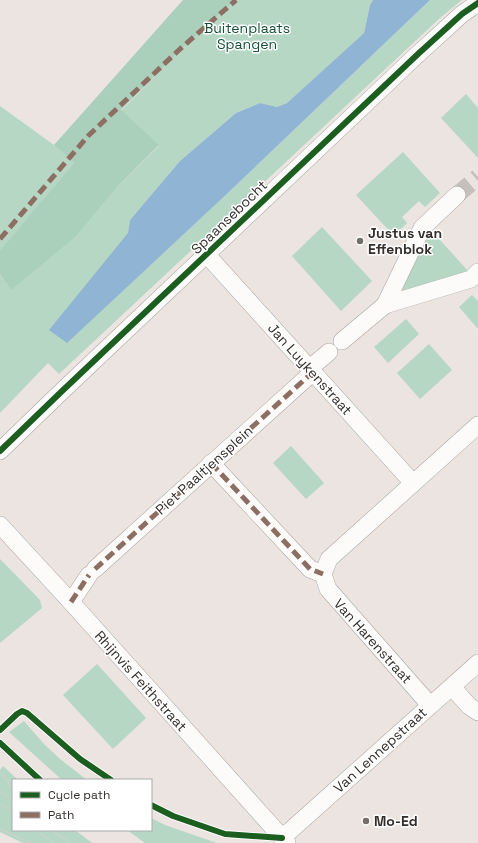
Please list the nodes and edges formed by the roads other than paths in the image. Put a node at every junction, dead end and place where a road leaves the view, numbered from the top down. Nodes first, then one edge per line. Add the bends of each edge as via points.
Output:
1 (478, 3) edge
2 (457, 195) tunnel mouth
3 (207, 255) junction
4 (478, 272) edge
5 (385, 305) junction
6 (342, 341) dead end
7 (330, 352) dead end
8 (312, 370) junction
9 (478, 425) edge
10 (0, 451) edge
11 (211, 464) junction
12 (413, 483) junction
13 (0, 525) edge
14 (322, 574) junction
15 (71, 602) junction
16 (478, 663) edge
17 (452, 687) junction
18 (430, 705) junction
19 (478, 712) edge
20 (284, 841) edge

1 - 3 street, Spaansebocht via 418,54
2 - 5 street via 422,228
3 - 8 street, Jan Luykenstraat
3 - 10 street, Spaansebocht
4 - 5 street via 471,279
5 - 6 street
7 - 8 street, Piet Paaltjensplein
8 - 11 street, Piet Paaltjensplein
8 - 12 street, Jan Luykenstraat
9 - 12 street
11 - 14 street via 310,569
11 - 15 street, Piet Paaltjensplein via 92,572
12 - 14 street via 329,559
13 - 15 street, Rhijnvis Feithstraat
14 - 18 street, Van Harenstraat via 328,589
15 - 20 street, Rhijnvis Feithstraat
16 - 17 street, Van Lennepstraat
17 - 18 street, Van Lennepstraat
17 - 19 street
18 - 20 street, Van Lennepstraat

